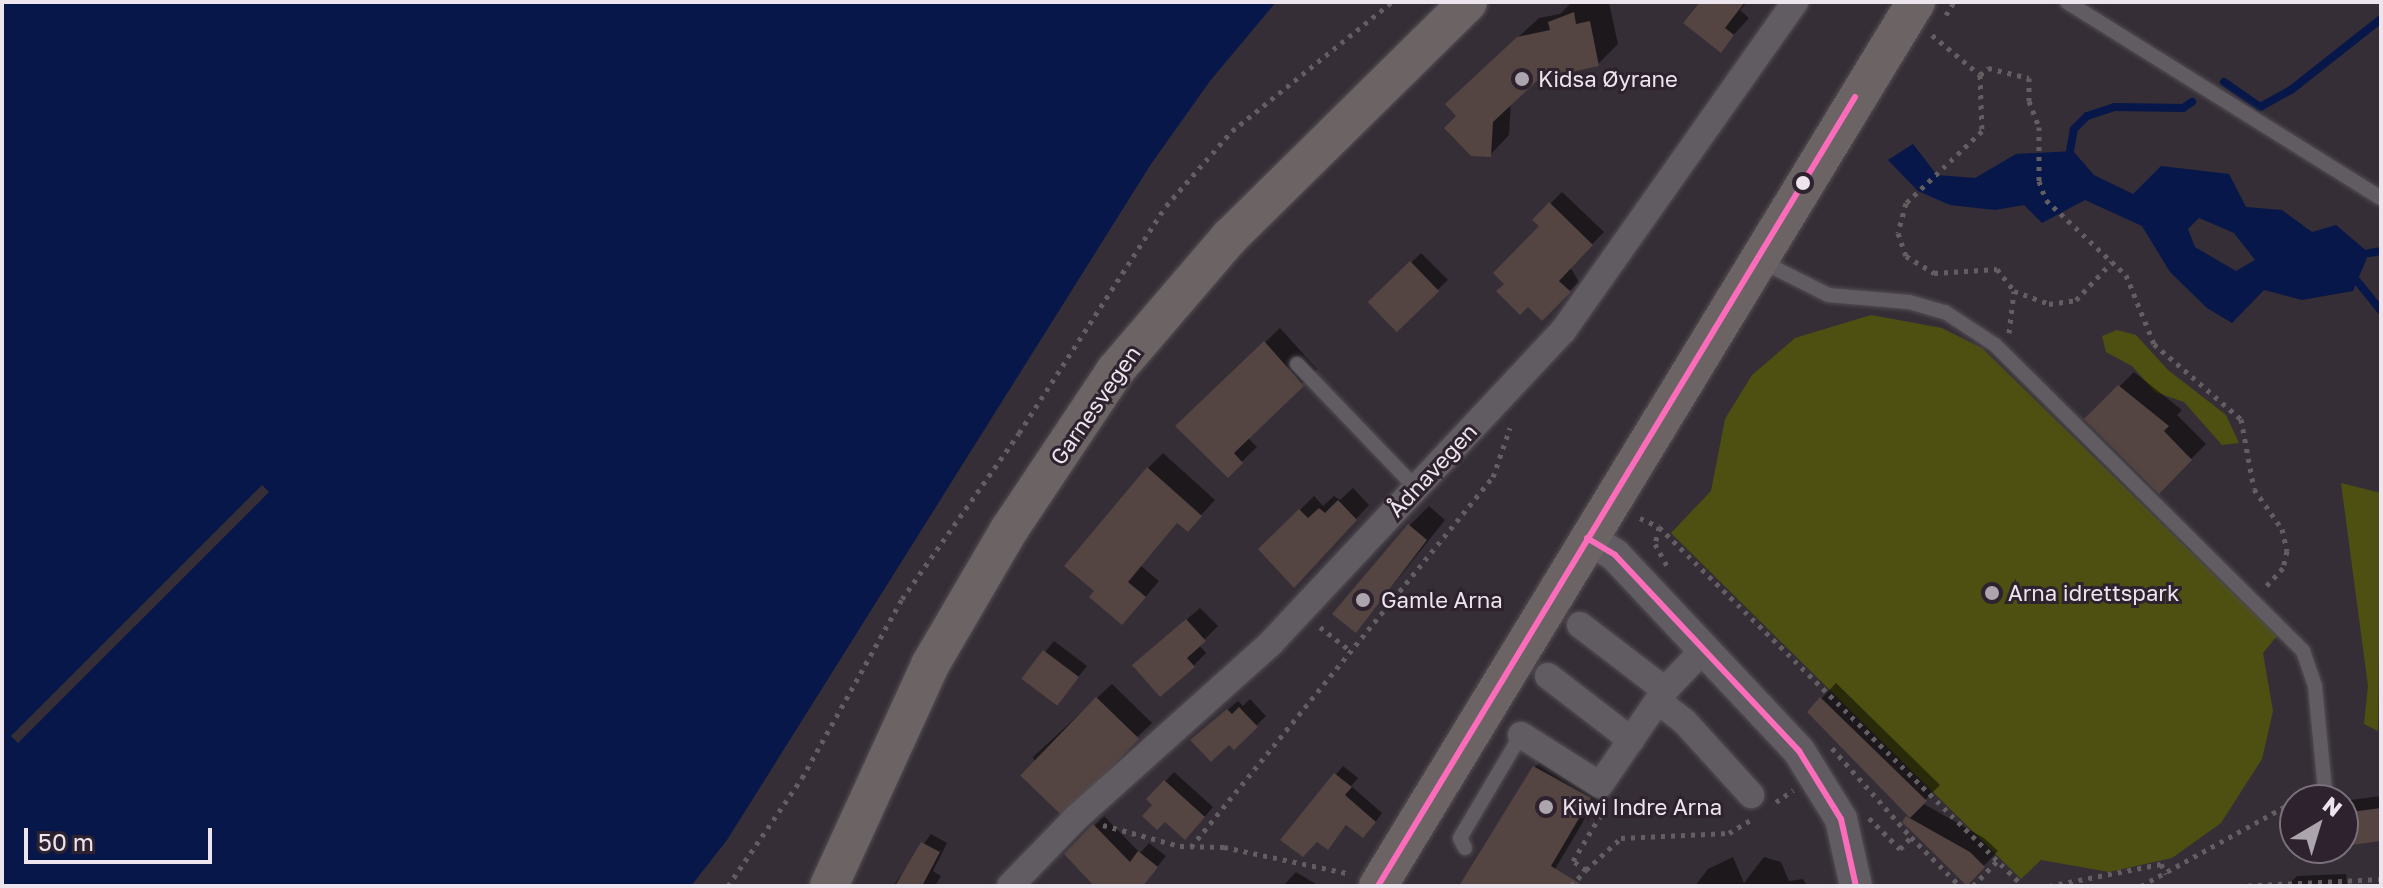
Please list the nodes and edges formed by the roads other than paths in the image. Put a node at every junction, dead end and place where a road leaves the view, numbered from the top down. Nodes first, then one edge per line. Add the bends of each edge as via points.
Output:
1 (1468, 2) edge
2 (1795, 2) edge
3 (1890, 2) edge
4 (2067, 2) edge
5 (1924, 18) edge
6 (1876, 66) junction
7 (2381, 198) edge
8 (1758, 259) junction
9 (1297, 364) dead end
10 (1416, 488) junction
11 (1587, 538) junction
12 (1580, 625) dead end
13 (1704, 649) junction
14 (1548, 676) dead end
15 (1662, 696) junction
16 (1521, 735) joint
17 (1631, 740) junction
18 (2324, 784) edge
19 (1759, 806) road end
20 (1465, 848) dead end
21 (1369, 883) edge
22 (829, 886) edge
23 (1010, 886) edge
24 (1856, 886) edge

1 - 22 main road, Garnesvegen via 1230,237 1115,371 1009,530 930,665
2 - 10 street, Ådnavegen via 1563,331
3 - 6 main road
4 - 7 lane
5 - 6 main road
6 - 8 main road
8 - 11 main road
8 - 18 lane via 1828,295 1909,302 1945,312 1998,348 2296,642 2310,666
9 - 10 lane
10 - 23 street, Ådnavegen via 1300,612 1076,818
11 - 13 street via 1615,555
11 - 21 main road
12 - 15 street
13 - 15 street
13 - 24 street via 1799,751 1841,819
14 - 17 street
15 - 17 street
15 - 19 street
16 - 17 street via 1600,785
16 - 20 lane via 1460,838

